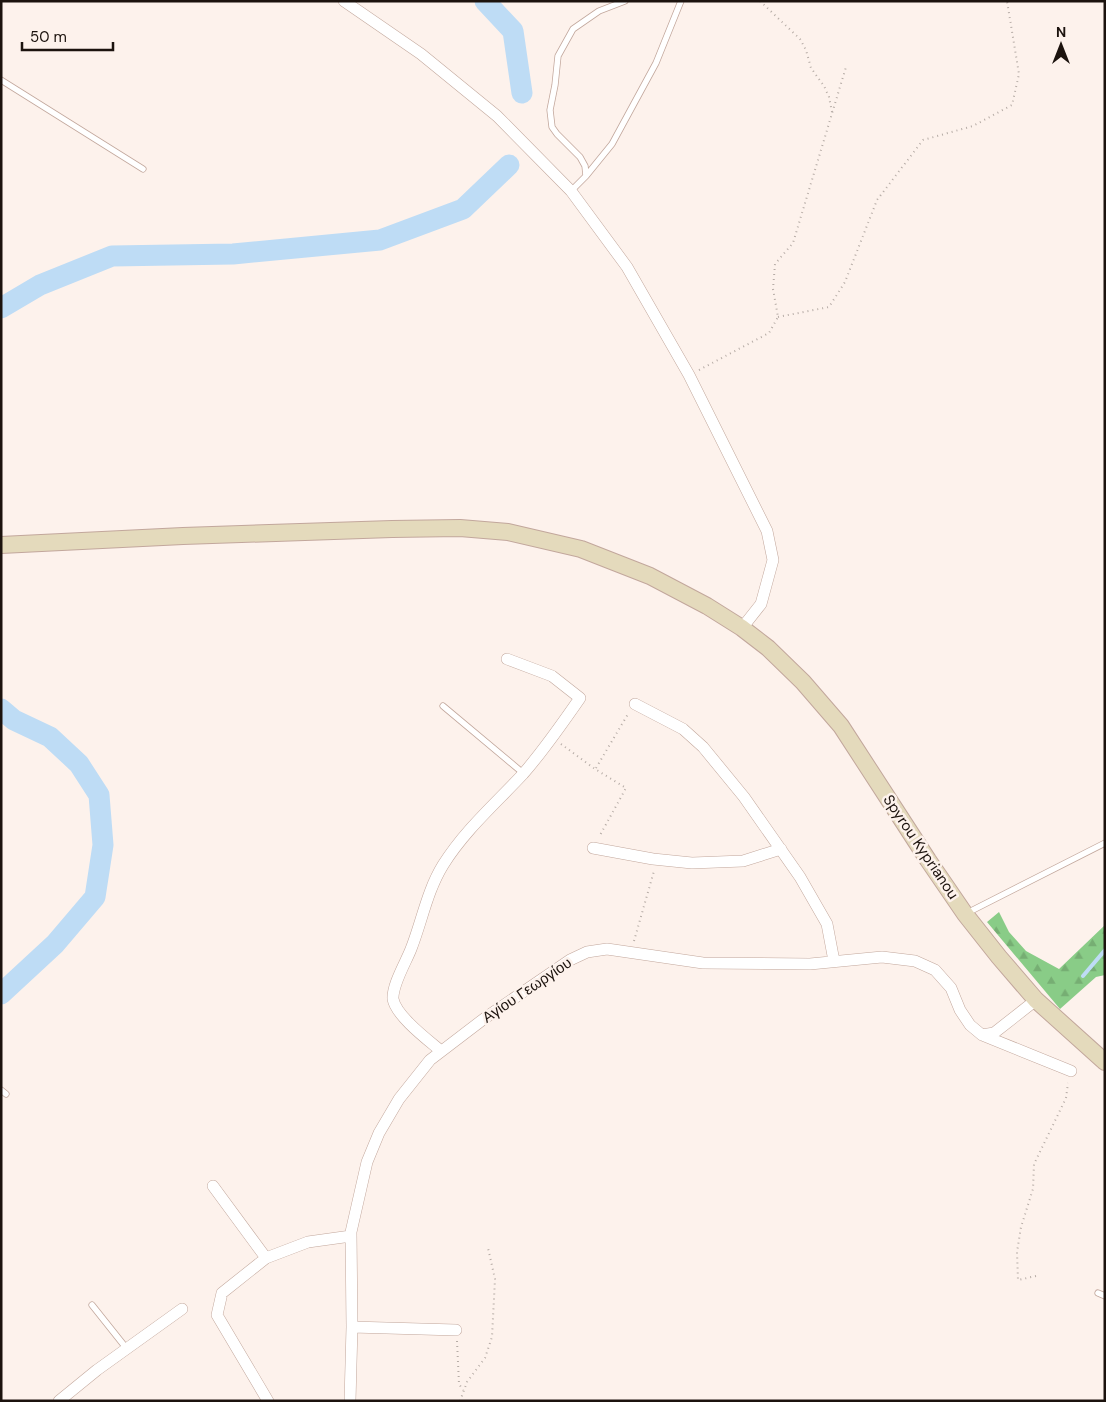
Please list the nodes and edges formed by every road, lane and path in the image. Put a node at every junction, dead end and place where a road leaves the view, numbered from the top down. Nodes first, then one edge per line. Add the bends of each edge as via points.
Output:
1 (344, 1) edge
2 (625, 1) edge
3 (681, 1) edge
4 (760, 1) edge
5 (1007, 1) edge
6 (846, 67) dead end
7 (1, 80) edge
8 (832, 114) junction
9 (144, 169) dead end
10 (586, 176) junction
11 (571, 191) junction
12 (778, 317) junction
13 (689, 375) junction
14 (1, 545) edge
15 (742, 628) junction
16 (508, 658) dead end
17 (635, 704) joint
18 (442, 706) dead end
19 (553, 738) junction
20 (595, 768) junction
21 (523, 773) junction
22 (1105, 843) edge
23 (593, 848) joint
24 (781, 849) junction
25 (658, 859) junction
26 (965, 914) junction
27 (631, 952) junction
28 (834, 961) junction
29 (1036, 1000) junction
30 (982, 1035) junction
31 (441, 1051) junction
32 (1105, 1062) edge
33 (1071, 1071) joint
34 (213, 1186) dead end
35 (351, 1236) junction
36 (488, 1248) dead end
37 (266, 1258) junction
38 (1036, 1276) dead end
39 (1098, 1293) dead end
40 (1105, 1296) edge
41 (92, 1305) dead end
42 (182, 1309) dead end
43 (352, 1327) junction
44 (456, 1330) joint
45 (128, 1348) junction
46 (463, 1390) junction
47 (59, 1401) edge
48 (268, 1401) edge
49 (350, 1401) edge
50 (460, 1401) edge

1 - 11 street via 421,54 497,116
2 - 10 lane via 599,11 573,30 558,56 550,110 552,127 580,157
3 - 10 lane via 656,63 617,136
4 - 8 path via 800,38 811,68 830,97
5 - 12 path via 1019,74 1012,105 973,126 923,140 877,200 845,282 829,307
6 - 8 path
7 - 9 lane
8 - 12 path via 793,243 775,264 773,289
10 - 11 lane
11 - 13 street via 628,267
12 - 13 path via 769,333
13 - 15 street via 767,531 773,560 761,604
14 - 15 street, Spyrou Kyprianou via 402,528 508,532 581,549 618,563 707,606
15 - 26 street, Spyrou Kyprianou via 803,682 841,726
16 - 19 street via 552,676 580,698
17 - 20 path
17 - 24 street via 683,729 703,747
18 - 21 lane
19 - 20 path
19 - 21 street
20 - 23 path via 626,788
21 - 31 street via 461,839 442,866 428,894 412,948 393,991 398,1012
22 - 26 lane
23 - 25 street
24 - 25 street via 743,861
24 - 28 street via 826,924
25 - 27 path
26 - 29 street, Spyrou Kyprianou
27 - 28 street, Αγίου Γεωργίου via 703,963 810,964
27 - 31 street, Αγίου Γεωργίου via 607,949 587,952 570,960
28 - 30 street, Αγίου Γεωργίου via 882,957 915,961 935,970 951,988 970,1025
29 - 30 street via 994,1033
29 - 32 street, Spyrou Kyprianou
30 - 33 street
31 - 35 street, Αγίου Γεωργίου via 399,1099 379,1133 367,1162
33 - 38 path via 1066,1098 1034,1164 1033,1189 1021,1227 1017,1252 1018,1280
34 - 37 street
35 - 37 street via 308,1242
35 - 43 street, Αγίου Γεωργίου
36 - 46 path via 494,1279 492,1337 485,1358
37 - 48 street via 222,1293 216,1315
39 - 40 lane
41 - 45 lane
42 - 45 street
43 - 44 street
43 - 49 street, Αγίου Γεωργίου
44 - 46 path via 459,1384
45 - 47 street
46 - 50 path

